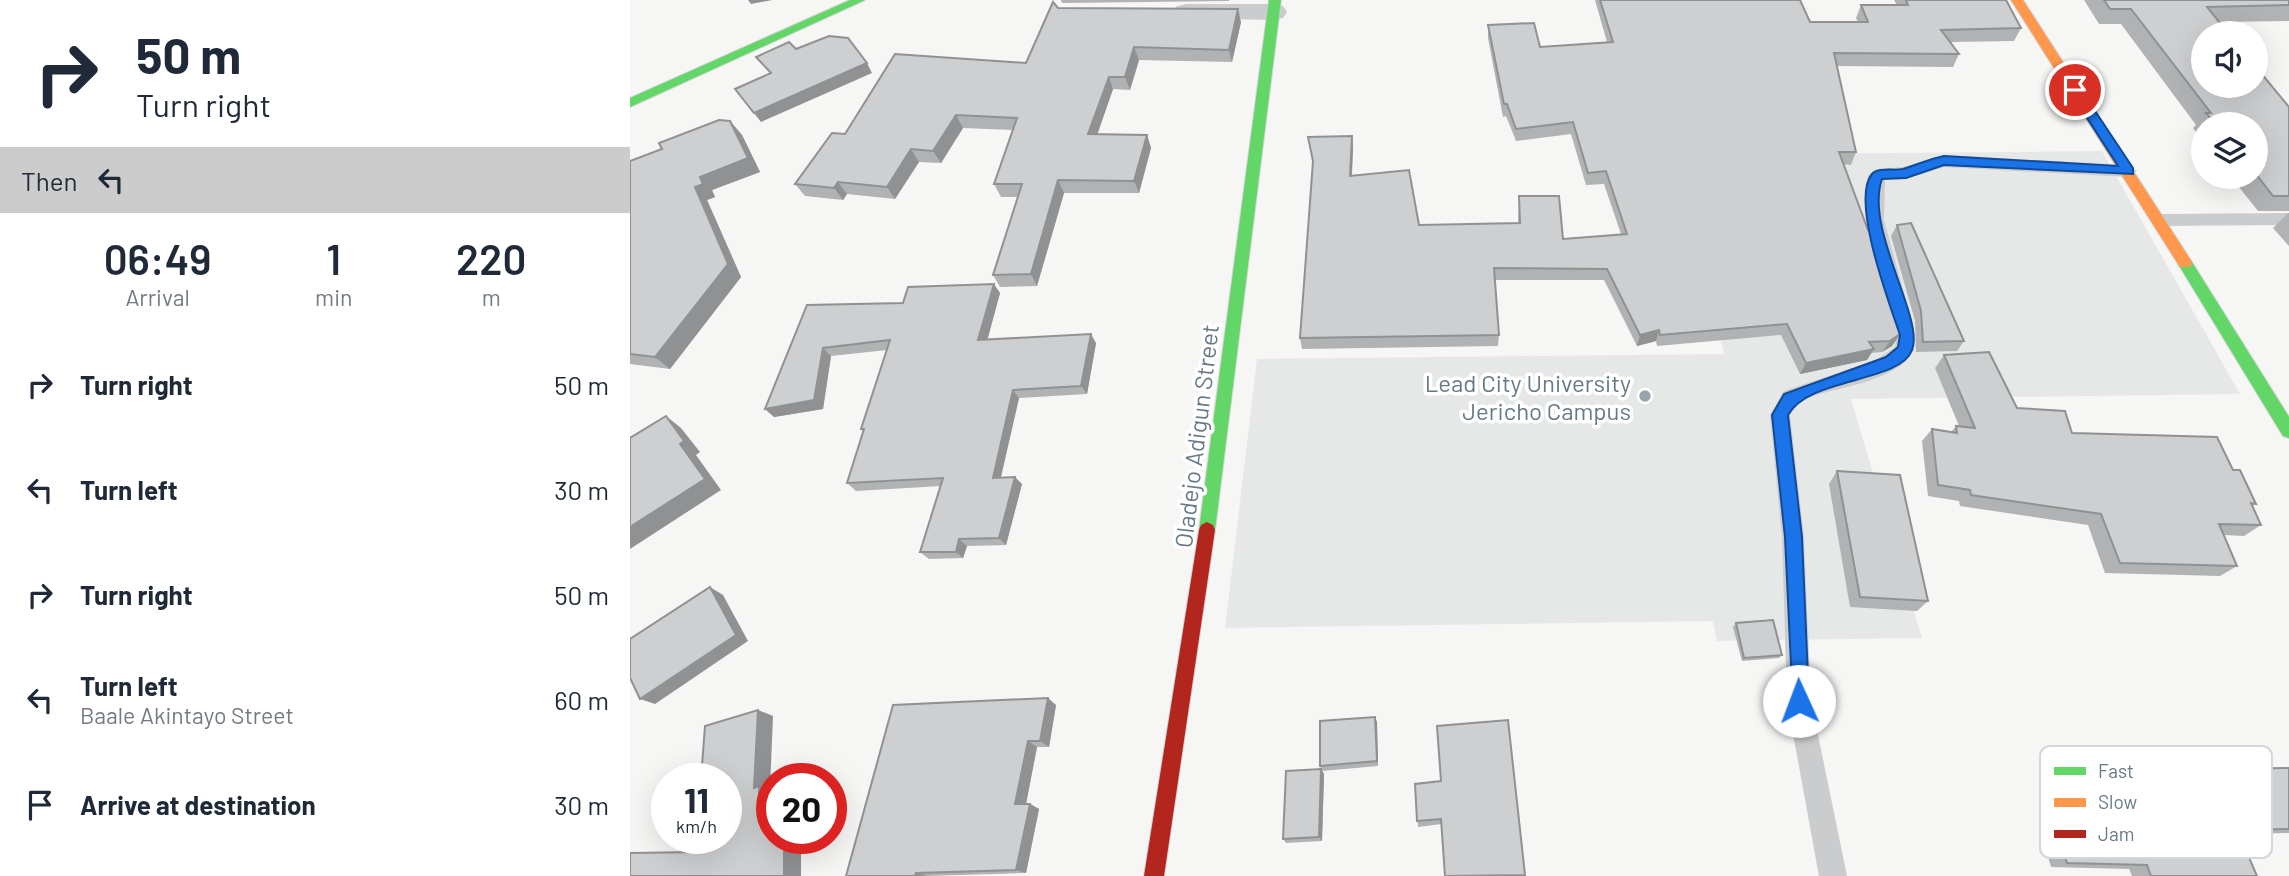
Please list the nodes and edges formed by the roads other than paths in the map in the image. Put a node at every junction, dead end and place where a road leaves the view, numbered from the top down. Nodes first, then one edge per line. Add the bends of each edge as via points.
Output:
1 (859, 0) edge
2 (2017, 0) edge
3 (1274, 6) edge
4 (1165, 12) edge
5 (630, 103) edge
6 (2128, 171) junction
7 (2289, 219) edge
8 (2159, 220) junction
9 (2289, 431) edge
10 (1154, 876) edge
11 (1833, 876) edge

1 - 5 street
2 - 6 street
3 - 4 street
3 - 10 street, Oladejo Adigun Street via 1197,606
6 - 8 street
6 - 11 lane via 1944,161 1906,173 1877,175 1871,192 1880,254 1908,335 1905,350 1891,361 1789,398 1780,415 1793,537 1799,701
7 - 8 lane
8 - 9 street

